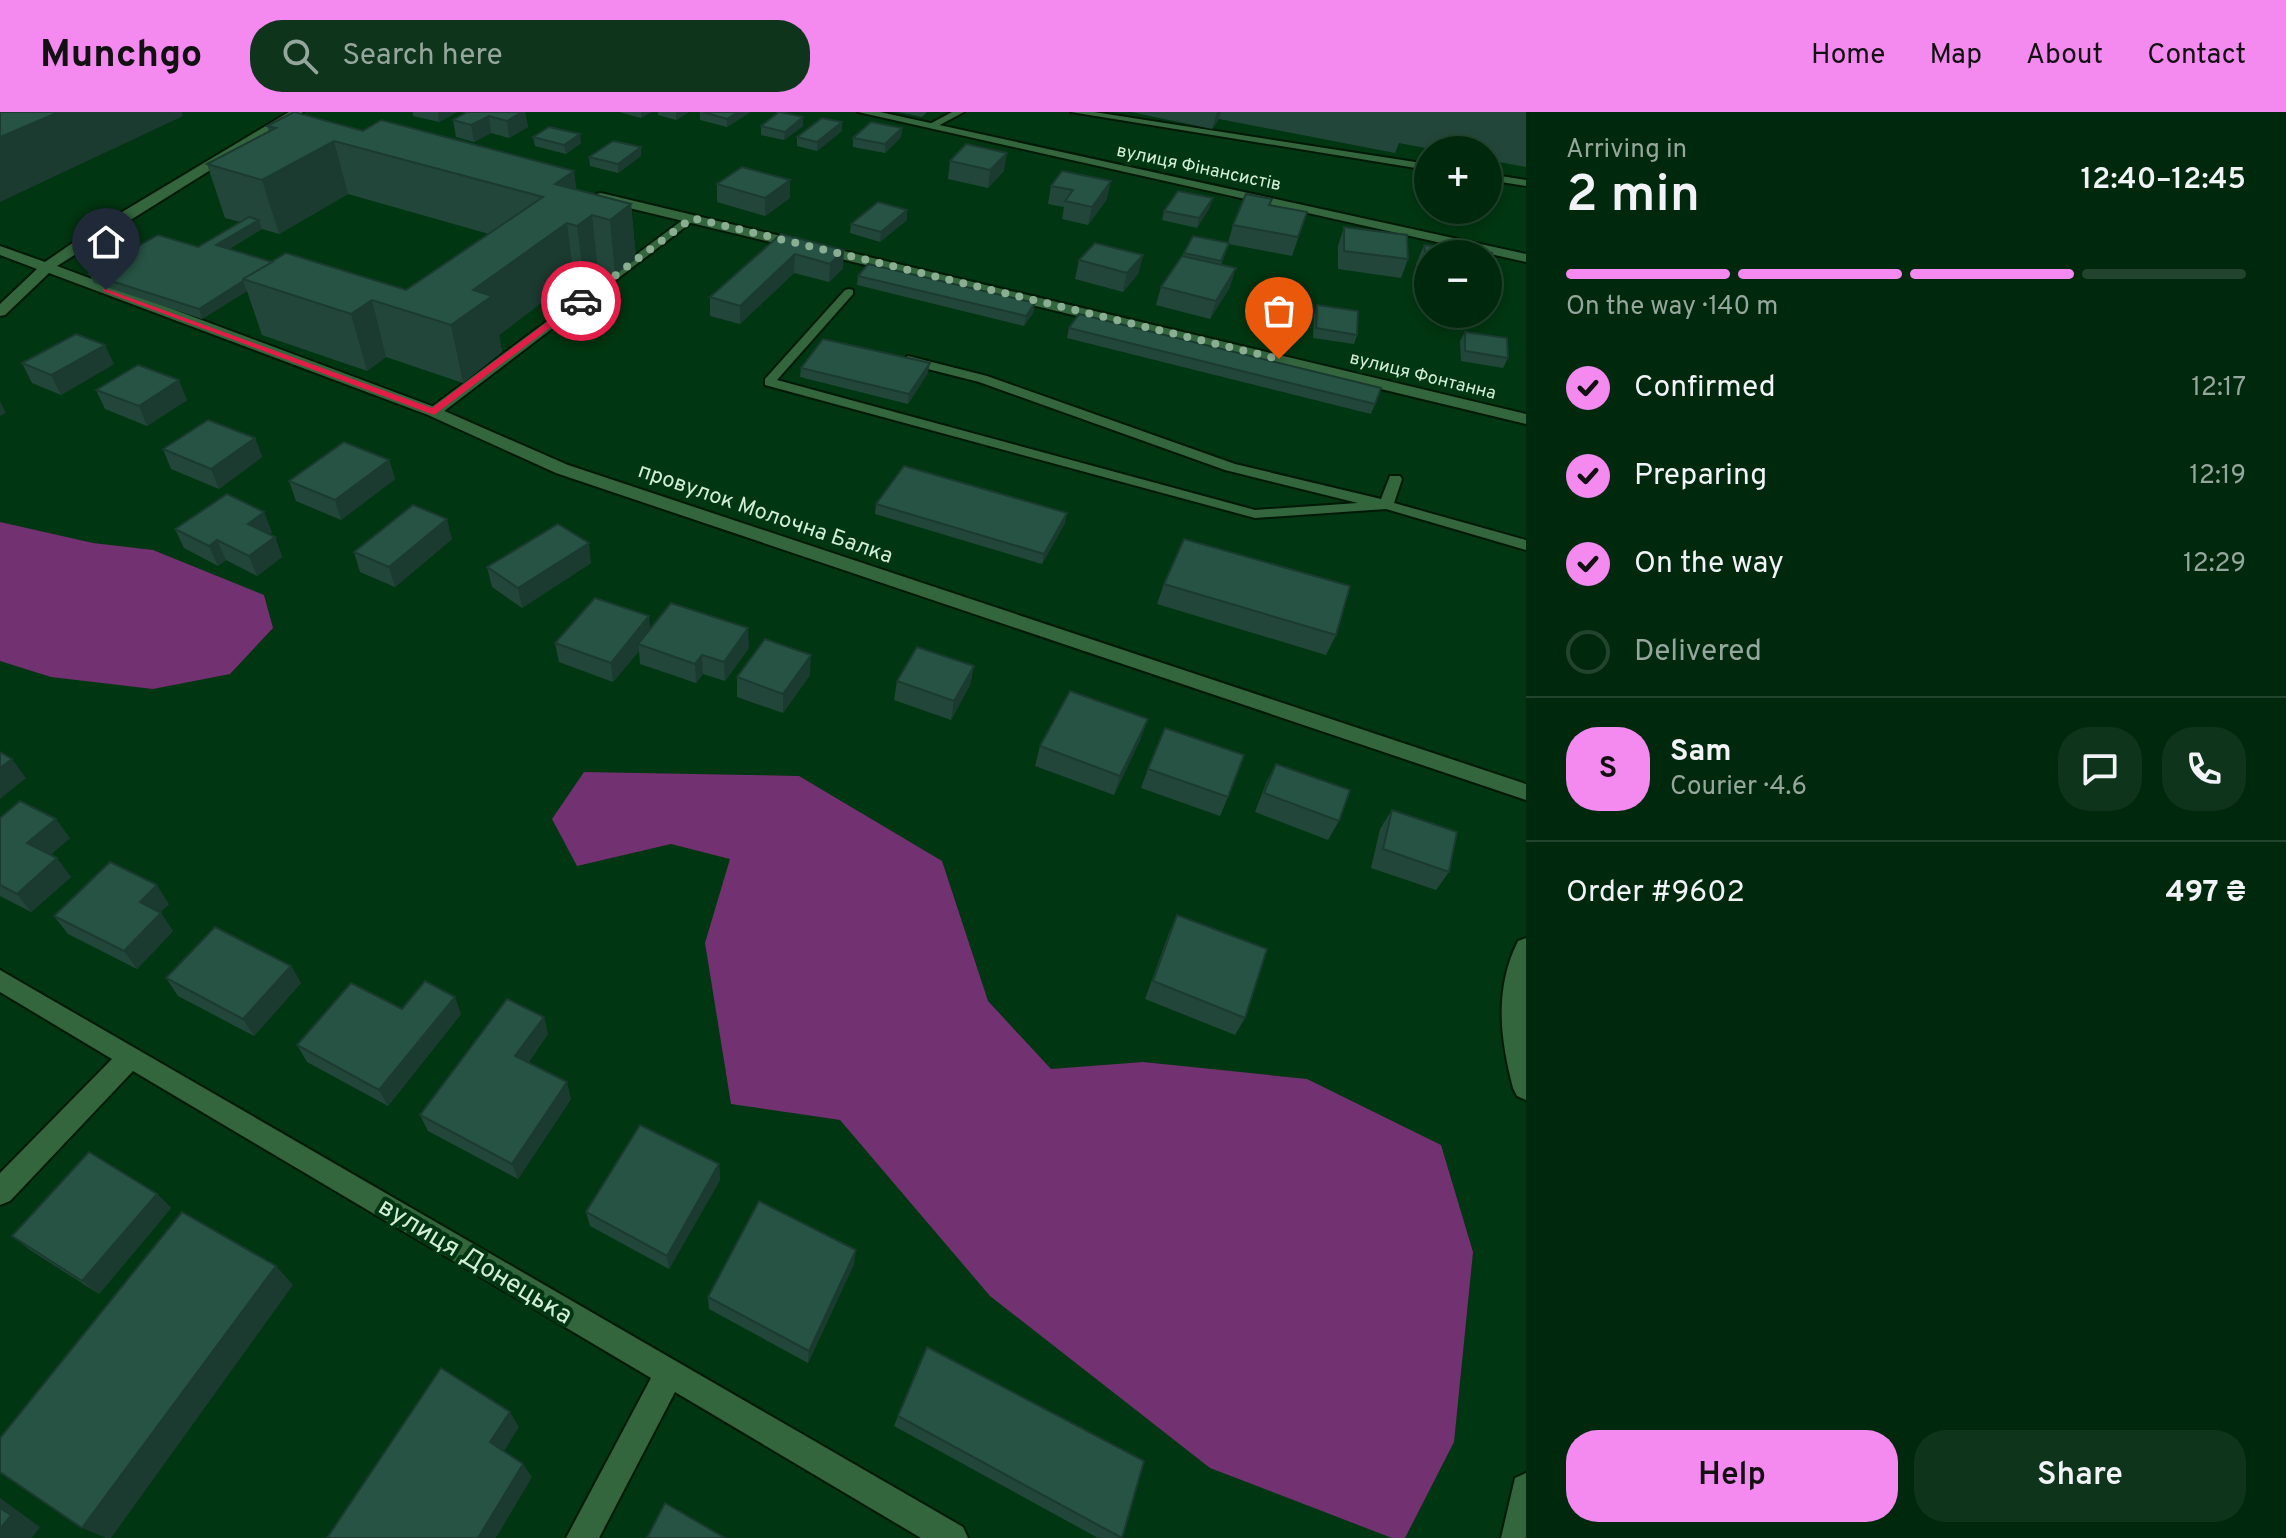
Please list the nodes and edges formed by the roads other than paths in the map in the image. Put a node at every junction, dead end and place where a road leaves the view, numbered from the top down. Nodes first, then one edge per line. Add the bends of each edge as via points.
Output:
1 (864, 112) edge
2 (959, 112) edge
3 (1076, 112) edge
4 (294, 118) edge
5 (931, 126) junction
6 (1414, 165) edge
7 (1502, 179) edge
8 (1526, 183) edge
9 (586, 193) edge
10 (692, 218) junction
11 (0, 250) edge
12 (1526, 258) edge
13 (47, 267) junction
14 (849, 292) dead end
15 (0, 312) edge
16 (897, 357) edge
17 (434, 412) junction
18 (1526, 419) edge
19 (1395, 479) dead end
20 (1386, 505) junction
21 (1526, 545) edge
22 (1526, 792) edge
23 (1526, 948) edge
24 (0, 980) edge
25 (131, 1056) junction
26 (1526, 1088) edge
27 (0, 1192) edge
28 (669, 1374) junction
29 (1526, 1489) edge
30 (582, 1538) edge
31 (952, 1538) edge
32 (1517, 1538) edge

1 - 5 street, вулиця Фінансистів
2 - 5 lane
3 - 6 lane
4 - 13 street
5 - 12 street, вулиця Фінансистів
7 - 8 lane
9 - 10 street, вулиця Фонтанна
10 - 17 lane
10 - 18 street, вулиця Фонтанна
11 - 13 street, провулок Молочна Балка
13 - 15 street
13 - 17 street, провулок Молочна Балка
14 - 20 lane via 818,337 769,382 1255,514
16 - 20 lane via 983,379 1230,467
17 - 22 street, провулок Молочна Балка via 562,469
19 - 20 lane
20 - 21 lane
23 - 26 street via 1516,968 1514,1043
24 - 25 street, вулиця Донецька
25 - 27 street
25 - 28 street, вулиця Донецька
28 - 30 street
28 - 31 street, вулиця Донецька
29 - 32 street

